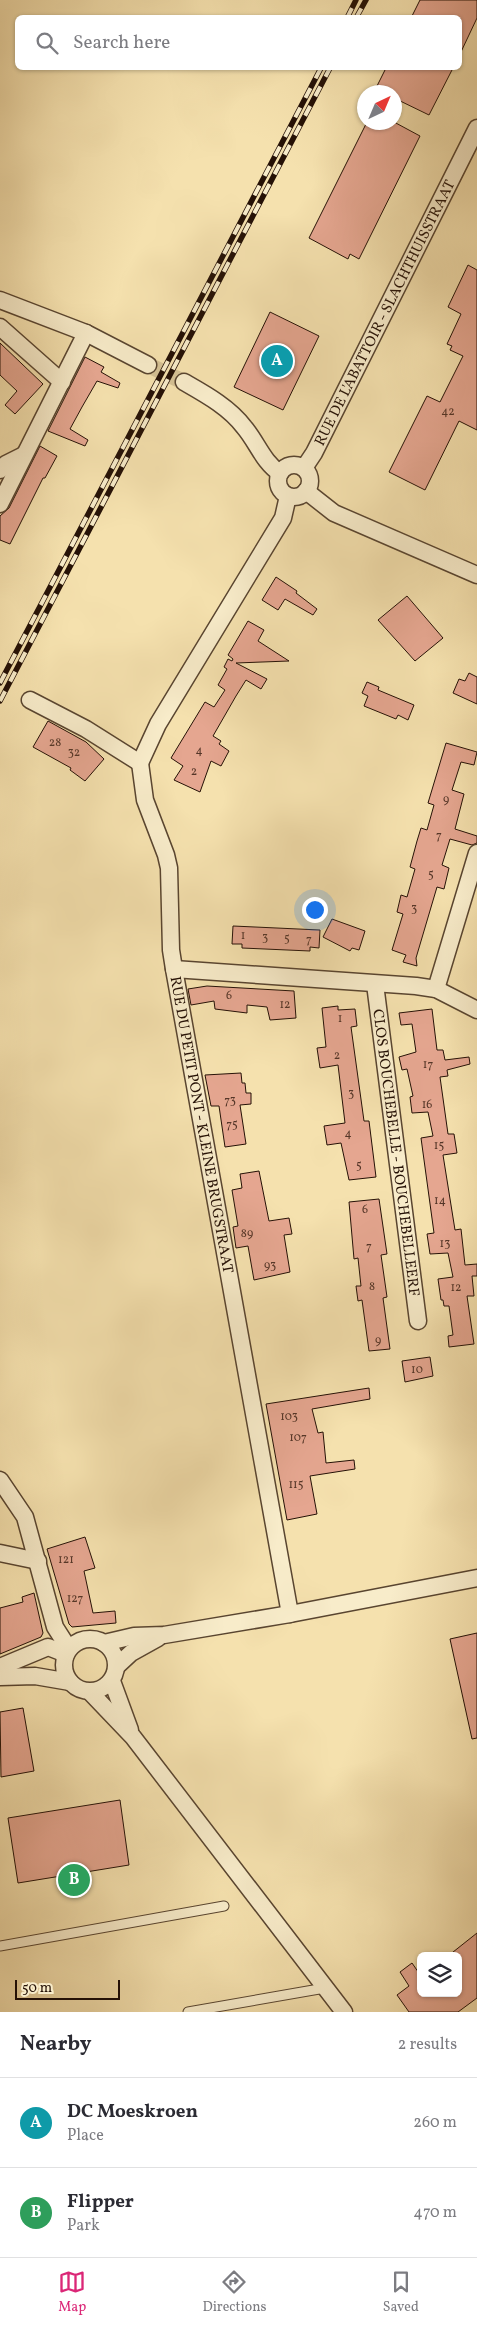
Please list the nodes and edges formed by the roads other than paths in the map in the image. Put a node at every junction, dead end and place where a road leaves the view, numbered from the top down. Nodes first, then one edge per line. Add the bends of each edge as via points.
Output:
1 (477, 128) edge
2 (0, 300) edge
3 (0, 327) edge
4 (86, 333) junction
5 (148, 365) tunnel mouth
6 (62, 382) junction
7 (184, 382) tunnel mouth
8 (24, 455) junction
9 (304, 468) junction
10 (0, 470) edge
11 (280, 473) junction
12 (306, 492) junction
13 (288, 496) junction
14 (0, 504) edge
15 (477, 575) edge
16 (30, 700) dead end
17 (140, 763) junction
18 (477, 853) edge
19 (174, 969) junction
20 (376, 984) junction
21 (436, 990) junction
22 (477, 1010) edge
23 (418, 1321) dead end
24 (0, 1480) edge
25 (0, 1553) edge
26 (38, 1561) junction
27 (477, 1578) edge
28 (290, 1614) junction
29 (164, 1635) junction
30 (104, 1643) junction
31 (68, 1651) junction
32 (0, 1667) edge
33 (114, 1673) junction
34 (0, 1677) edge
35 (70, 1682) junction
36 (90, 1692) junction
37 (133, 1736) junction
38 (224, 1906) dead end
39 (0, 1946) edge
40 (325, 1988) junction
41 (188, 2012) edge
42 (344, 2012) edge

1 - 9 street, RUE DE L'ABATTOIR - SLACHTHUISSTRAAT via 319,445
2 - 4 street
3 - 6 street
4 - 5 street
4 - 6 street
6 - 8 street
7 - 11 street via 235,417 271,467
8 - 10 street
8 - 14 street
9 - 11 street via 291,466
9 - 12 street via 310,477
11 - 13 street via 278,484
12 - 13 street via 298,497
12 - 15 street via 334,513
13 - 17 street via 283,518 158,724
16 - 17 street via 86,729
17 - 19 street, RUE DU PETIT PONT - KLEINE BRUGSTRAAT via 145,800 169,868
18 - 21 street
19 - 20 street
19 - 28 street, RUE DU PETIT PONT - KLEINE BRUGSTRAAT
20 - 21 street via 396,983
20 - 23 street, CLOS BOUCHEBELLE - BOUCHEBELLEERF
21 - 22 street
24 - 26 street via 25,1517
25 - 26 street
26 - 31 street via 55,1627
27 - 28 street
28 - 29 street
29 - 30 street via 134,1636
29 - 33 street via 131,1653
30 - 31 street via 86,1639
30 - 33 street via 115,1657
31 - 32 street via 48,1647
31 - 35 street via 64,1663
33 - 36 street via 106,1687
33 - 37 street
34 - 35 street via 35,1676
35 - 36 street
36 - 37 street
37 - 40 street
38 - 39 lane
40 - 41 lane
40 - 42 street

